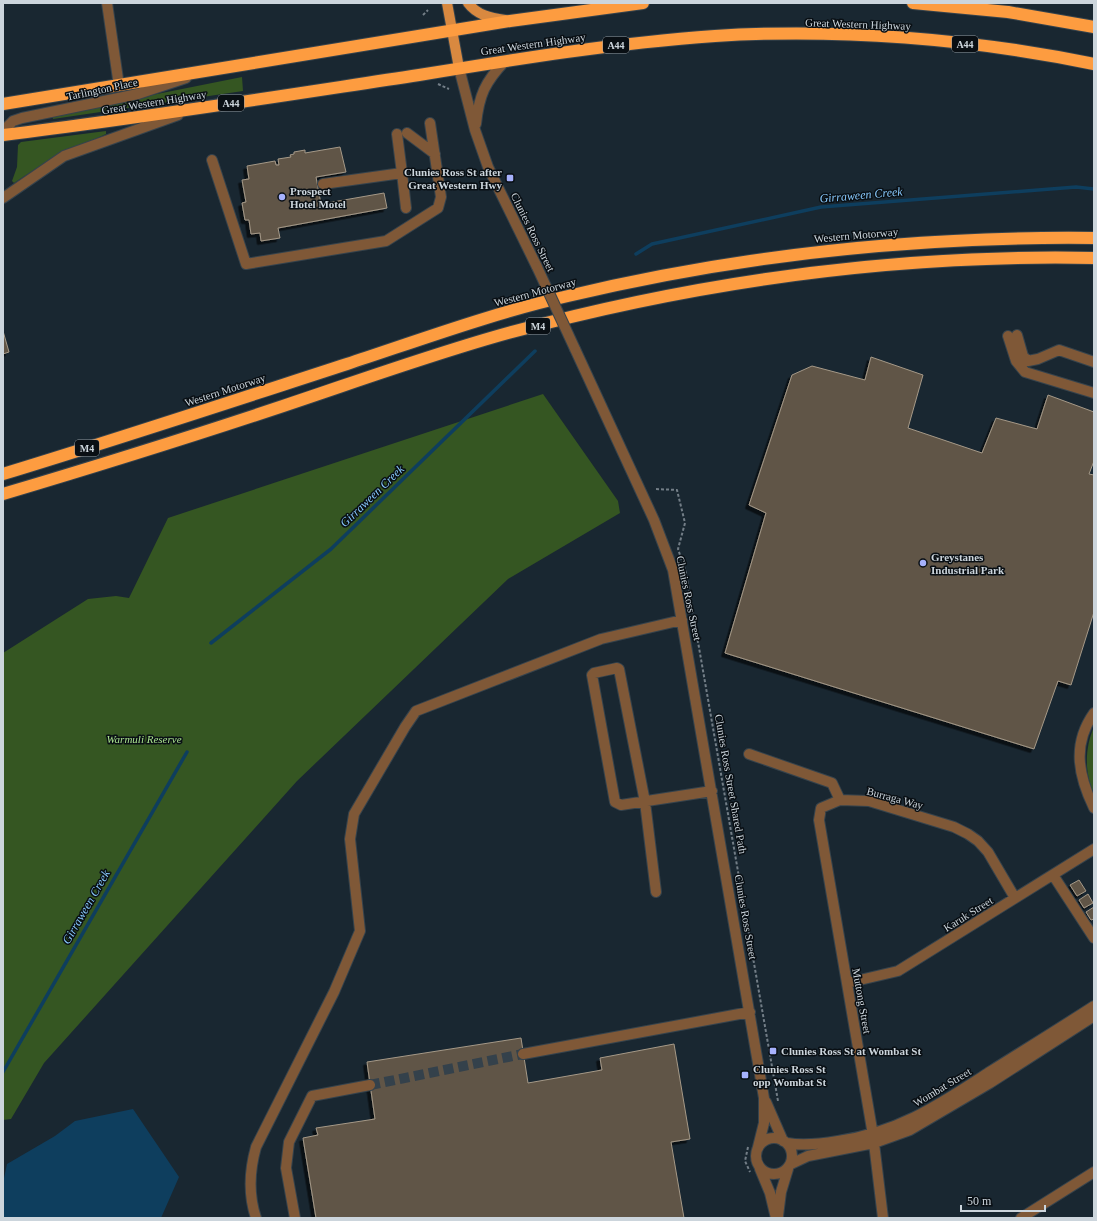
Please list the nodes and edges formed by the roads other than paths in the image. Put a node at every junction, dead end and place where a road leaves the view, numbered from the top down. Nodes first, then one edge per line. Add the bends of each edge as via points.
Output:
1 (107, 3) edge
2 (446, 3) edge
3 (468, 3) edge
4 (643, 3) edge
5 (913, 3) edge
6 (510, 21) junction
7 (1094, 27) edge
8 (452, 31) junction
9 (505, 61) junction
10 (1094, 64) edge
11 (459, 68) junction
12 (207, 71) junction
13 (119, 86) junction
14 (3, 104) edge
15 (193, 109) junction
16 (430, 123) dead end
17 (475, 130) junction
18 (3, 131) edge
19 (3, 135) edge
20 (435, 154) junction
21 (212, 160) dead end
22 (402, 172) junction
23 (323, 184) dead end
24 (3, 198) edge
25 (406, 208) dead end
26 (1094, 238) edge
27 (1094, 258) edge
28 (1094, 362) edge
29 (1094, 393) edge
30 (3, 474) edge
31 (3, 494) edge
32 (682, 620) junction
33 (1094, 713) edge
34 (749, 754) dead end
35 (712, 791) junction
36 (840, 800) junction
37 (645, 802) junction
38 (1094, 808) edge
39 (1094, 849) edge
40 (1053, 875) junction
41 (656, 892) dead end
42 (1015, 898) junction
43 (1094, 938) edge
44 (847, 983) junction
45 (1094, 1006) edge
46 (750, 1012) junction
47 (1094, 1016) edge
48 (523, 1054) tunnel mouth
49 (370, 1085) tunnel mouth
50 (764, 1098) junction
51 (874, 1139) junction
52 (785, 1142) junction
53 (754, 1144) junction
54 (789, 1166) junction
55 (756, 1171) junction
56 (1094, 1172) edge
57 (256, 1218) edge
58 (295, 1218) edge
59 (777, 1218) edge
60 (883, 1218) edge
61 (1021, 1218) edge

1 - 13 street
2 - 8 main road
3 - 6 main road via 477,12
4 - 6 highway, Great Western Highway
5 - 7 highway, Great Western Highway via 1008,12
6 - 8 highway, Great Western Highway
8 - 11 main road
8 - 12 highway, Great Western Highway
9 - 10 highway, Great Western Highway / A44 via 634,43 717,36 834,35 986,46
9 - 11 highway, Great Western Highway / A44
9 - 17 street via 493,74 482,93
11 - 15 highway, Great Western Highway / A44
11 - 17 street, Clunies Ross Street
12 - 13 highway, Great Western Highway
12 - 18 street, Tarlington Place via 138,94 22,118 13,121
13 - 14 highway, Great Western Highway
15 - 19 highway, Great Western Highway / A44
15 - 24 street via 64,156
16 - 20 street
17 - 32 street, Clunies Ross Street, bridge via 488,166 666,548 673,570
20 - 21 street via 441,197 438,208 386,241 246,264
20 - 22 street via 402,134
22 - 23 street
22 - 25 street
26 - 30 highway, Western Motorway / M4 via 999,239 868,246 770,258 622,283 472,323
27 - 31 highway, M4 via 1003,258 870,266 741,282 640,301 543,324 444,353
28 - 29 street via 1059,350 1028,361 1012,336 1016,361 1025,372
32 - 35 street, Clunies Ross Street
32 - 57 street via 594,641 416,711 354,814 350,839 360,931 334,992 256,1147 252,1160 250,1200
33 - 38 street via 1080,739 1078,752 1083,783
34 - 36 street via 832,783
35 - 37 street
35 - 46 street, Clunies Ross Street
36 - 42 street, Burraga Way via 869,801 954,827 968,834 988,852
36 - 44 street, Muttong Street via 821,808 819,820
37 - 37 street via 619,669 594,673 592,675 615,802 621,805
37 - 41 street
39 - 40 street, Karuk Street
40 - 42 street, Karuk Street
40 - 43 street
42 - 44 street, Karuk Street via 898,971
44 - 51 street, Muttong Street
45 - 51 street, Wombat Street via 925,1113
46 - 48 street
46 - 50 street, Clunies Ross Street
47 - 51 street, Wombat Street via 926,1122 910,1130
49 - 58 street via 312,1096 289,1142 286,1168
50 - 52 street, Clunies Ross Street
50 - 53 street, Clunies Ross Street via 764,1123
51 - 52 street, Wombat Street via 818,1144
51 - 54 street, Wombat Street via 808,1156
51 - 60 street, Muttong Street
52 - 53 street via 773,1138
52 - 54 street via 792,1152
53 - 55 street
54 - 55 street via 777,1175
54 - 59 street
55 - 59 street via 770,1193
56 - 61 street

